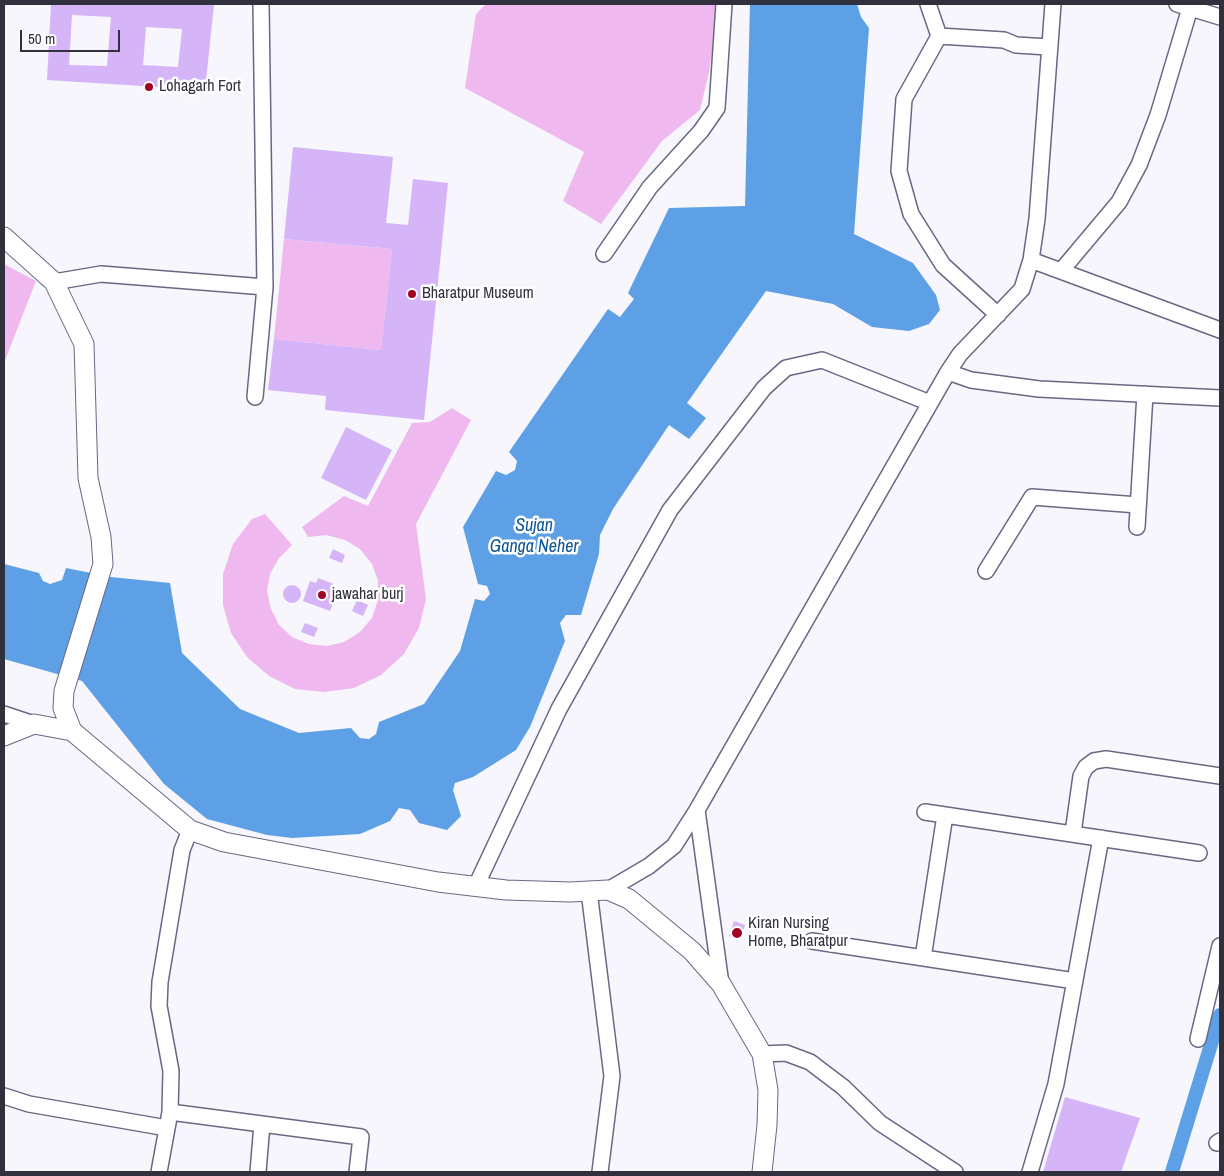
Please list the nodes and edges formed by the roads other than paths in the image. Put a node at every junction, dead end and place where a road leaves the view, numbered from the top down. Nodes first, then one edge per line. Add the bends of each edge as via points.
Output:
1 (261, 4) edge
2 (724, 4) edge
3 (928, 4) edge
4 (1053, 4) edge
5 (1183, 6) edge
6 (1219, 14) edge
7 (939, 36) junction
8 (1049, 47) junction
9 (4, 236) edge
10 (604, 254) dead end
11 (1032, 260) junction
12 (1061, 270) junction
13 (54, 282) junction
14 (265, 287) junction
15 (998, 315) junction
16 (1220, 330) edge
17 (948, 372) junction
18 (1146, 394) junction
19 (1219, 395) edge
20 (255, 398) dead end
21 (930, 403) junction
22 (1138, 505) junction
23 (1137, 528) dead end
24 (986, 571) dead end
25 (4, 714) edge
26 (34, 724) junction
27 (72, 731) junction
28 (4, 736) edge
29 (1220, 776) edge
30 (697, 810) junction
31 (925, 812) dead end
32 (945, 815) junction
33 (190, 830) junction
34 (1073, 834) junction
35 (1100, 838) junction
36 (1199, 853) dead end
37 (476, 886) junction
38 (608, 890) junction
39 (589, 891) junction
40 (812, 941) dead end
41 (1220, 946) edge
42 (923, 958) junction
43 (1075, 981) junction
44 (721, 984) junction
45 (1198, 1039) dead end
46 (762, 1054) junction
47 (4, 1096) edge
48 (170, 1112) junction
49 (262, 1124) junction
50 (167, 1128) junction
51 (159, 1172) edge
52 (258, 1172) edge
53 (357, 1172) edge
54 (600, 1172) edge
55 (762, 1172) edge
56 (955, 1172) edge
57 (1030, 1172) edge

1 - 14 street
2 - 10 street via 717,108 701,131 650,187
3 - 7 street
4 - 8 street
5 - 6 street
5 - 12 street via 1158,115 1139,165 1119,202
7 - 8 street
7 - 15 street via 904,100 899,171 911,214 943,265
8 - 11 street
9 - 13 main road
11 - 12 street
11 - 15 street via 1022,289
12 - 16 street
13 - 14 street via 101,274
13 - 27 main road via 84,344 88,478 101,537 103,564 64,691 63,708
14 - 20 street
15 - 17 street via 960,354
17 - 18 street via 971,380 1039,389
17 - 21 street
18 - 19 street
18 - 22 street
21 - 30 street
21 - 37 street via 822,360 786,368 764,388 670,510 559,709
22 - 23 street
22 - 24 street via 1032,497
25 - 26 street
26 - 27 main road
26 - 28 main road
27 - 33 main road
29 - 34 street via 1106,759 1094,761 1080,776
30 - 38 street via 674,846 649,866
30 - 44 street
31 - 32 street
32 - 34 street
32 - 42 street
33 - 37 main road via 253,848
33 - 48 street via 182,850 160,982 160,1015 171,1071
34 - 35 street
35 - 36 street
35 - 43 street
37 - 39 main road via 506,890
38 - 39 main road
38 - 44 main road via 629,900 692,951
39 - 54 street via 612,1076
40 - 42 street
41 - 45 street
42 - 43 street
43 - 57 street via 1056,1084
44 - 46 main road
46 - 55 main road via 768,1090
46 - 56 street via 786,1053 810,1062 880,1123
47 - 50 street via 29,1104
48 - 49 street
48 - 50 street
49 - 52 street
49 - 53 street via 361,1137
50 - 51 street

